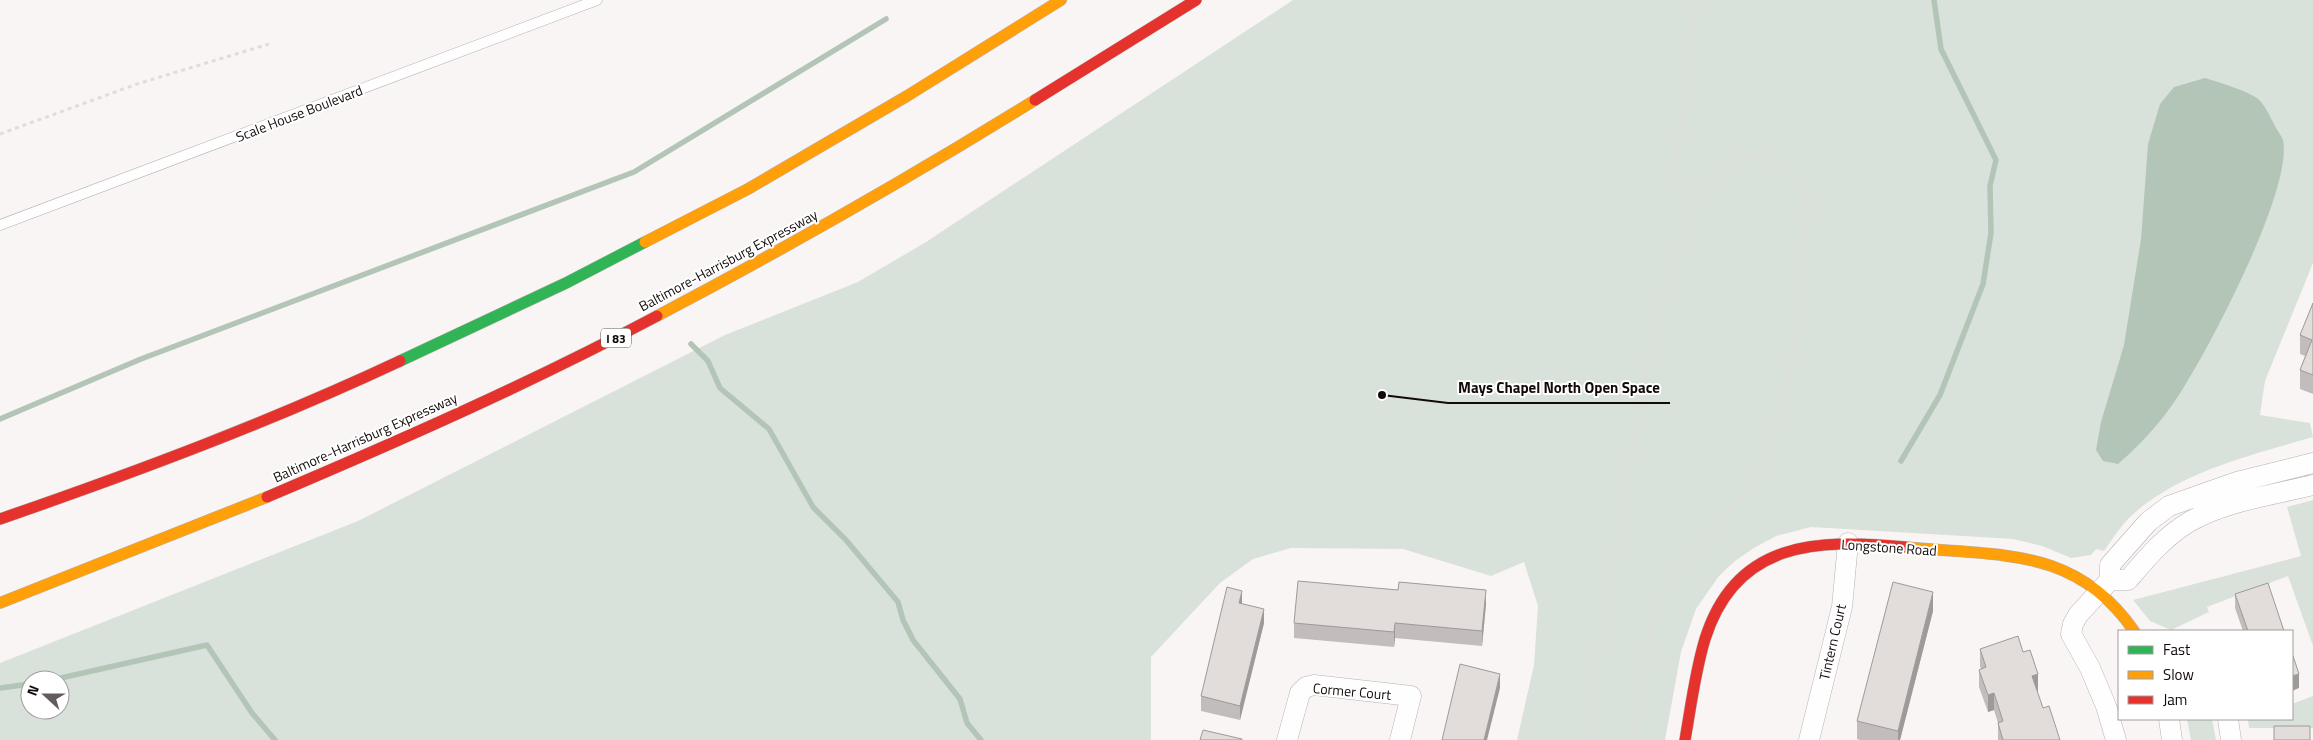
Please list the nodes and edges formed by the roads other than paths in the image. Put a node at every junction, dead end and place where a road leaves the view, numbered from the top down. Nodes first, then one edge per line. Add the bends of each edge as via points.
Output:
1 (597, 0) edge
2 (1061, 0) edge
3 (1196, 0) edge
4 (0, 225) edge
5 (2313, 463) edge
6 (2313, 485) edge
7 (0, 519) edge
8 (1848, 543) junction
9 (2105, 586) junction
10 (0, 602) edge
11 (2133, 630) edge
12 (2169, 720) edge
13 (2228, 720) edge
14 (1287, 740) edge
15 (1400, 740) edge
16 (1686, 740) edge
17 (1809, 740) edge
18 (2116, 740) edge
19 (2172, 740) edge
20 (2231, 740) edge

1 - 4 lane, Scale House Boulevard
2 - 7 main road via 907,96 748,189 566,283 359,380 237,432
3 - 10 main road, Baltimore-Harrisburg Expressway / I 83 via 937,161 779,252 599,347 264,498
5 - 9 street via 2237,482 2169,506 2148,522 2110,565
6 - 9 street via 2241,502 2188,522 2158,546 2128,580
8 - 9 main road, Longstone Road via 2015,557 2061,567
8 - 16 main road, Longstone Road via 1806,545 1780,552 1738,580 1723,600 1710,627 1702,652
8 - 17 street, Tintern Court via 1842,608
9 - 11 main road, Longstone Road
9 - 18 street via 2078,615 2072,634 2096,683
12 - 19 street
13 - 20 street
14 - 15 street, Cormer Court via 1300,693 1314,685 1411,696

